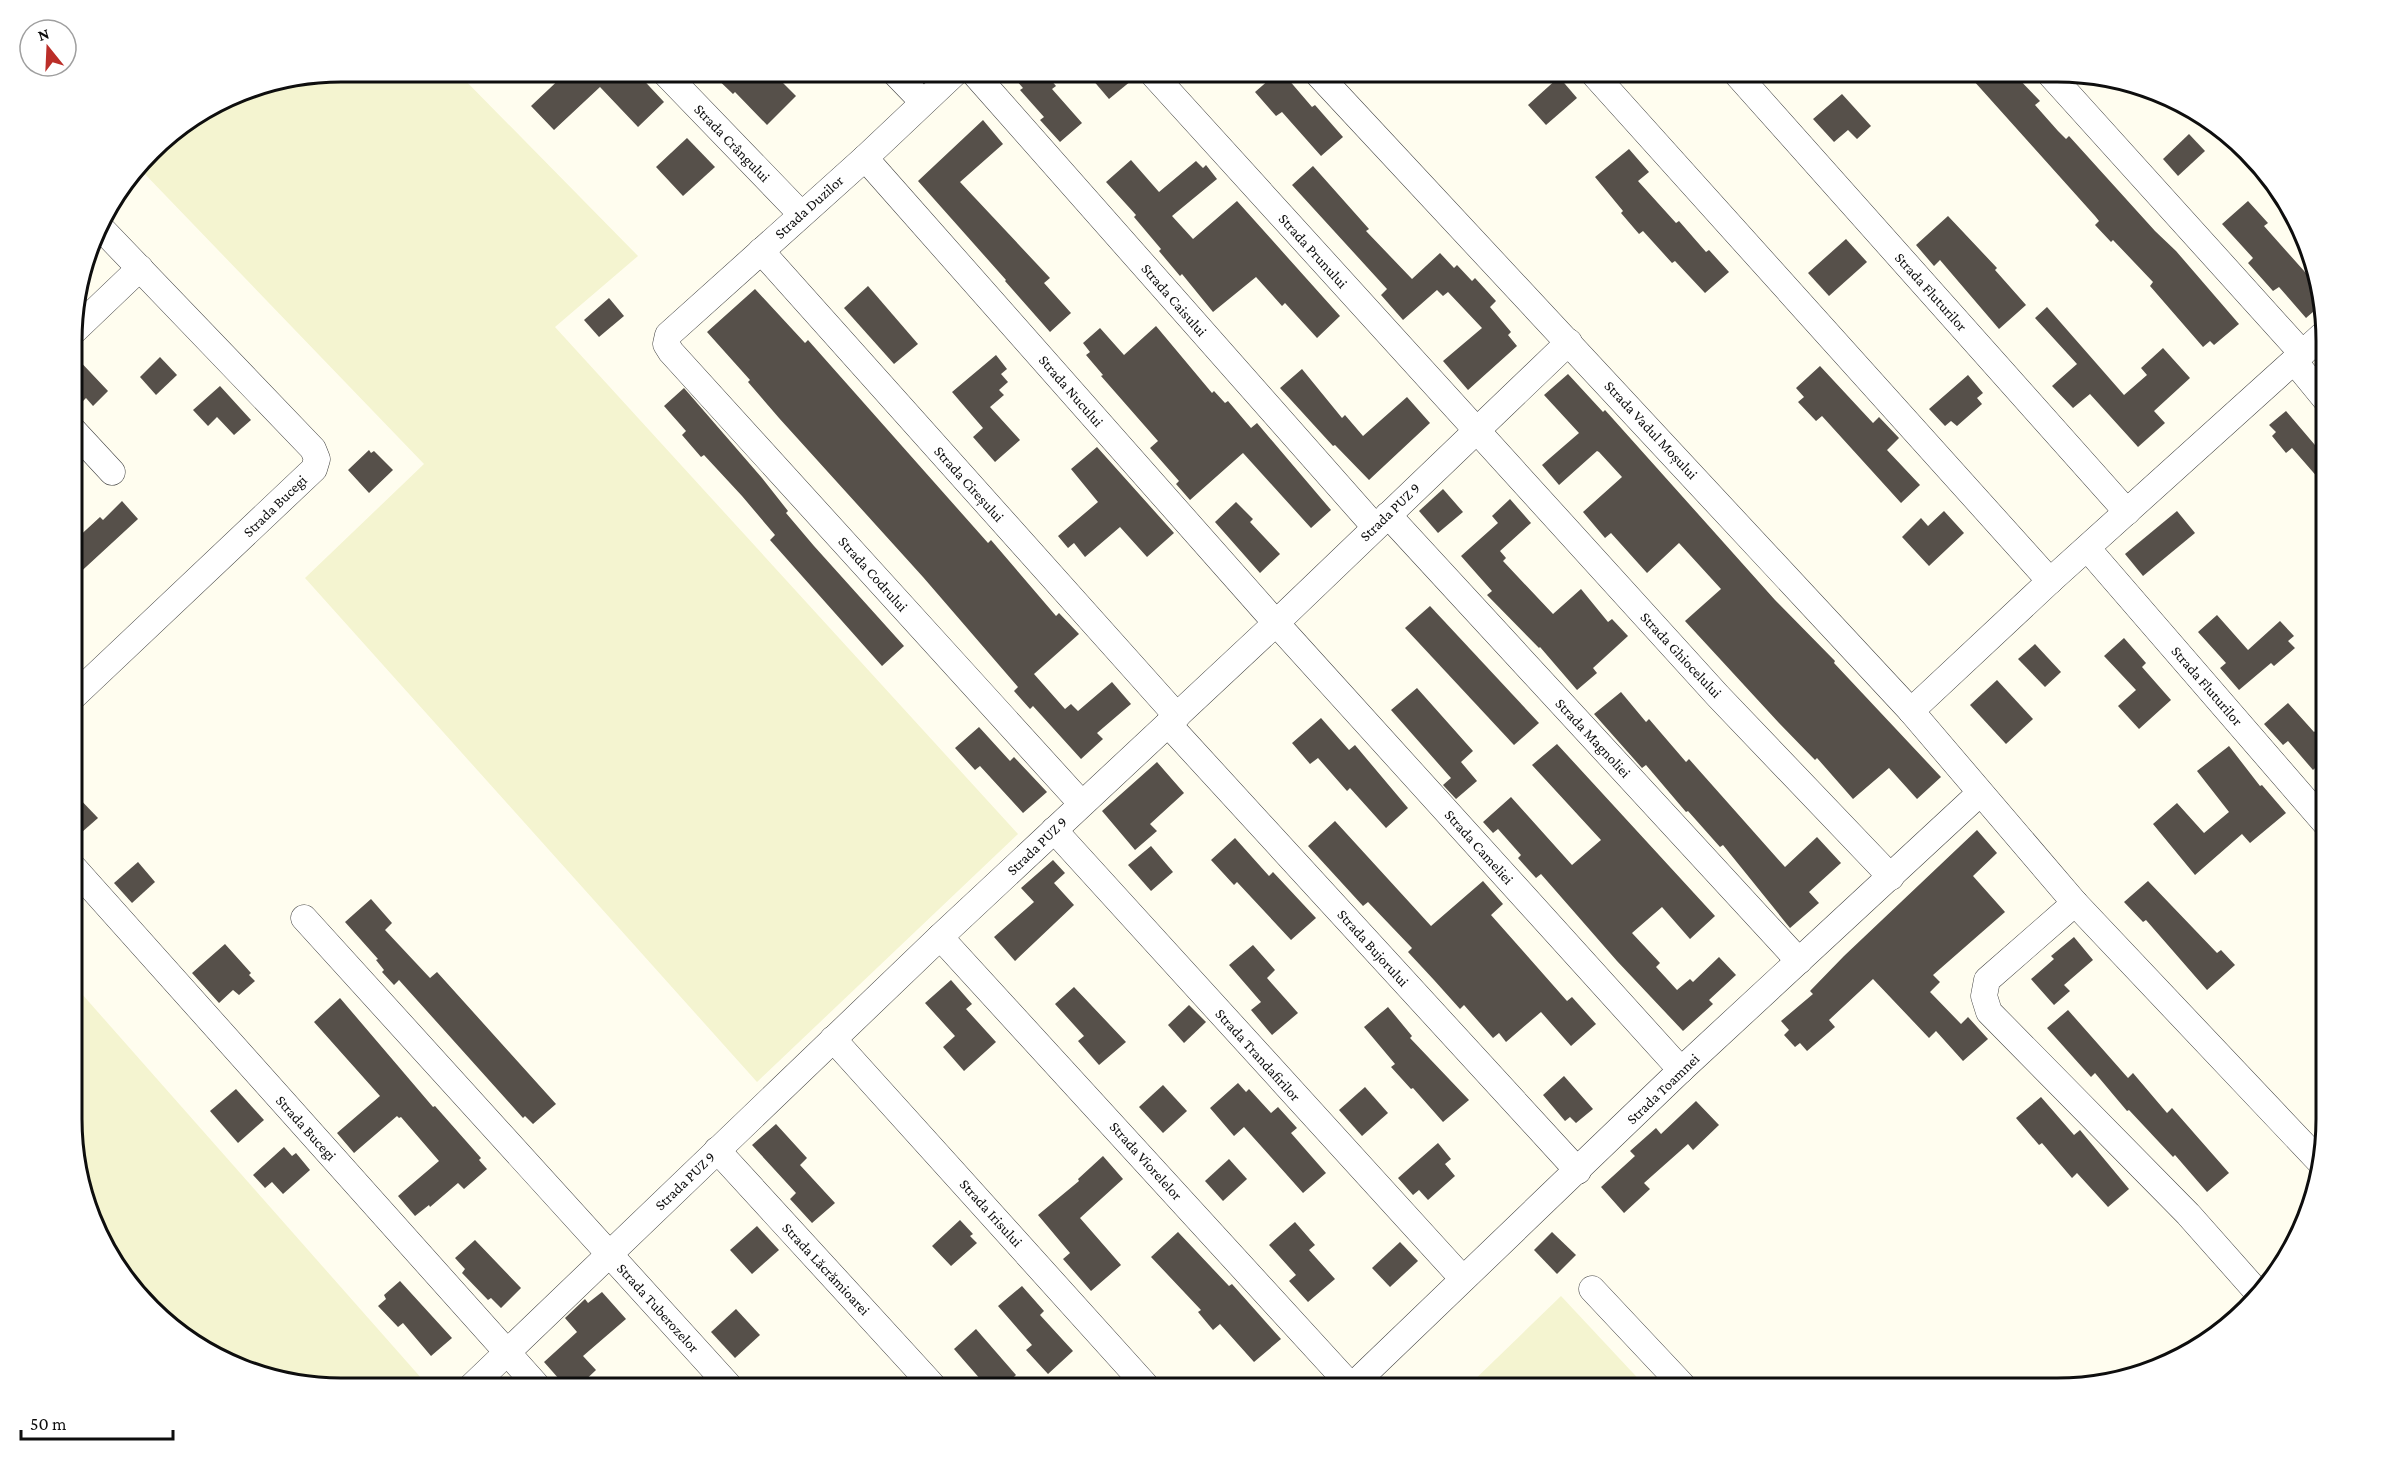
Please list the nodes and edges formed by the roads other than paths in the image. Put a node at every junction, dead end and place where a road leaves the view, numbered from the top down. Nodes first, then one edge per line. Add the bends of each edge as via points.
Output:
1 (674, 82) edge
2 (904, 82) edge
3 (945, 82) edge
4 (982, 82) edge
5 (1160, 82) edge
6 (1325, 82) edge
7 (1601, 82) edge
8 (1744, 82) edge
9 (2057, 82) edge
10 (923, 102) junction
11 (865, 158) junction
12 (801, 214) junction
13 (106, 233) edge
14 (761, 251) junction
15 (140, 268) junction
16 (83, 322) edge
17 (2316, 341) edge
18 (1569, 342) junction
19 (666, 344) joint
20 (2298, 357) junction
21 (2316, 385) edge
22 (1475, 430) junction
23 (82, 440) edge
24 (112, 472) dead end
25 (2127, 512) junction
26 (1381, 521) junction
27 (2088, 549) junction
28 (2050, 581) junction
29 (1276, 623) junction
30 (82, 688) edge
31 (1911, 711) junction
32 (1173, 720) junction
33 (1980, 793) junction
34 (1081, 803) junction
35 (2316, 812) edge
36 (1054, 830) junction
37 (82, 877) edge
38 (1891, 878) junction
39 (2076, 903) junction
40 (304, 918) dead end
41 (940, 937) junction
42 (1799, 961) junction
43 (833, 1039) junction
44 (1681, 1071) junction
45 (717, 1150) junction
46 (2314, 1155) edge
47 (1578, 1171) junction
48 (610, 1254) junction
49 (1462, 1279) junction
50 (2253, 1288) edge
51 (1592, 1289) dead end
52 (507, 1353) junction
53 (481, 1378) edge
54 (530, 1378) edge
55 (722, 1378) edge
56 (926, 1378) edge
57 (1139, 1378) edge
58 (1342, 1378) edge
59 (1359, 1378) edge
60 (1676, 1378) edge

1 - 12 street, Strada Crângului
2 - 10 street
3 - 10 street, Strada Duzilor
4 - 26 street, Strada Caisului
5 - 22 street, Strada Prunului
6 - 18 street, Strada Vadul Moșului
7 - 28 street
8 - 25 street, Strada Fluturilor
9 - 20 street
10 - 11 street, Strada Duzilor
11 - 12 street, Strada Duzilor
11 - 29 street, Strada Nucului
12 - 14 street, Strada Duzilor
13 - 15 street, Strada Bucegi
14 - 19 street, Strada Duzilor via 668,335
14 - 32 street, Strada Cireșului
15 - 16 street
15 - 30 street, Strada Bucegi via 313,449 317,459 314,469
17 - 20 street
18 - 22 street, Strada PUZ 9
18 - 31 street, Strada Vadul Moșului
19 - 34 street, Strada Codrului
20 - 21 street
20 - 25 street
22 - 26 street, Strada PUZ 9
22 - 38 street, Strada Ghiocelului
23 - 24 street
25 - 27 street
26 - 29 street, Strada PUZ 9
26 - 42 street, Strada Magnoliei
27 - 28 street
27 - 35 street, Strada Fluturilor
28 - 31 street
29 - 32 street, Strada PUZ 9
29 - 44 street, Strada Cameliei
31 - 33 street, Strada Vadul Moșului
32 - 34 street, Strada PUZ 9
32 - 47 street, Strada Bujorului
33 - 38 street, Strada Toamnei
33 - 39 street, Strada Vadul Moșului
34 - 36 street, Strada PUZ 9
36 - 41 street, Strada PUZ 9
36 - 49 street, Strada Trandafirilor
37 - 52 street, Strada Bucegi
38 - 42 street, Strada Toamnei
39 - 46 street, Strada Vadul Moșului
39 - 50 street via 1987,980 1984,996 1989,1012 2188,1214
40 - 48 street, Strada Tuberozelor
41 - 43 street, Strada PUZ 9
41 - 58 street, Strada Viorelelor
42 - 44 street, Strada Toamnei
43 - 45 street, Strada PUZ 9
43 - 57 street, Strada Irisului
44 - 47 street, Strada Toamnei
45 - 48 street, Strada PUZ 9
45 - 56 street, Strada Lăcrămioarei
47 - 49 street, Strada Toamnei
48 - 52 street, Strada PUZ 9
48 - 55 street, Strada Tuberozelor
49 - 59 street, Strada Toamnei
51 - 60 street
52 - 53 street, Strada PUZ 9
52 - 54 street, Strada Bucegi

